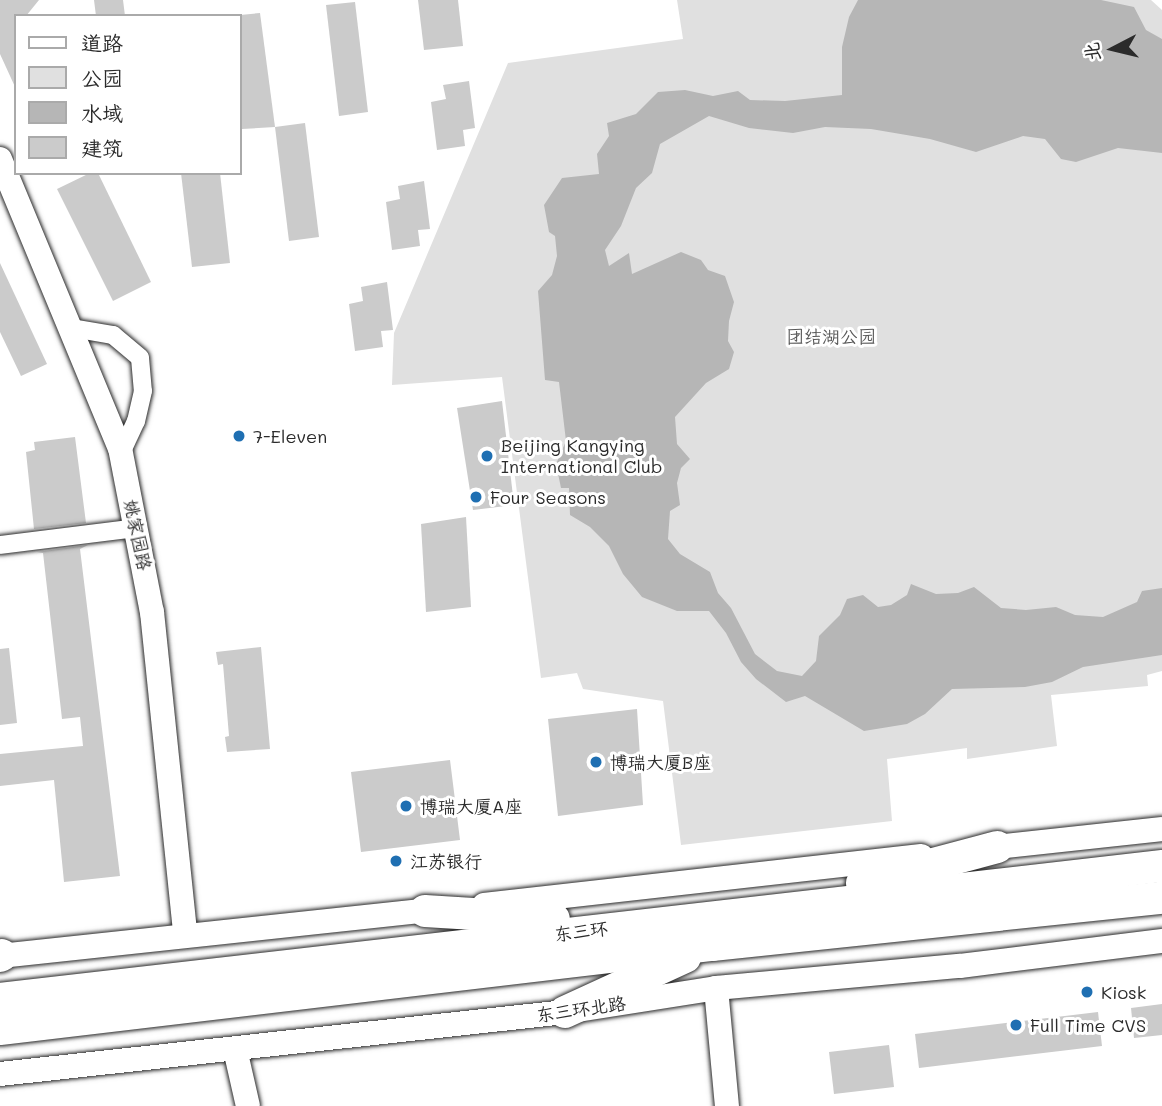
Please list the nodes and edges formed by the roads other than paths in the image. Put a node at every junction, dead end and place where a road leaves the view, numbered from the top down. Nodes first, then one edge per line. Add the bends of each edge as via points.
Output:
1 (0, 159) edge
2 (72, 328) junction
3 (121, 453) junction
4 (137, 528) junction
5 (0, 545) edge
6 (1162, 829) edge
7 (997, 847) junction
8 (1162, 866) edge
9 (1162, 898) edge
10 (759, 910) junction
11 (425, 911) junction
12 (636, 924) junction
13 (185, 934) junction
14 (1162, 941) edge
15 (712, 945) junction
16 (1, 956) edge
17 (716, 988) junction
18 (0, 999) edge
19 (565, 1012) junction
20 (0, 1029) edge
21 (235, 1049) junction
22 (0, 1073) edge
23 (248, 1106) edge
24 (727, 1106) edge

1 - 2 street, 姚家园路
2 - 3 street, 姚家园路
2 - 3 street via 113,335 140,358 143,391
3 - 4 street, 姚家园路
4 - 5 street
4 - 13 street, 姚家园路 via 152,612
6 - 7 street
7 - 10 highway
7 - 11 street
8 - 10 highway, 东三环
9 - 15 highway, 东三环
10 - 12 highway, 东三环
11 - 12 highway
11 - 13 street
12 - 18 highway, 东三环
13 - 16 street
14 - 17 street, 东三环北路 via 960,966
15 - 19 highway
15 - 20 highway, 东三环
17 - 19 street, 东三环北路
17 - 24 street
19 - 21 street, 东三环北路
21 - 22 street, 东三环北路
21 - 23 street

